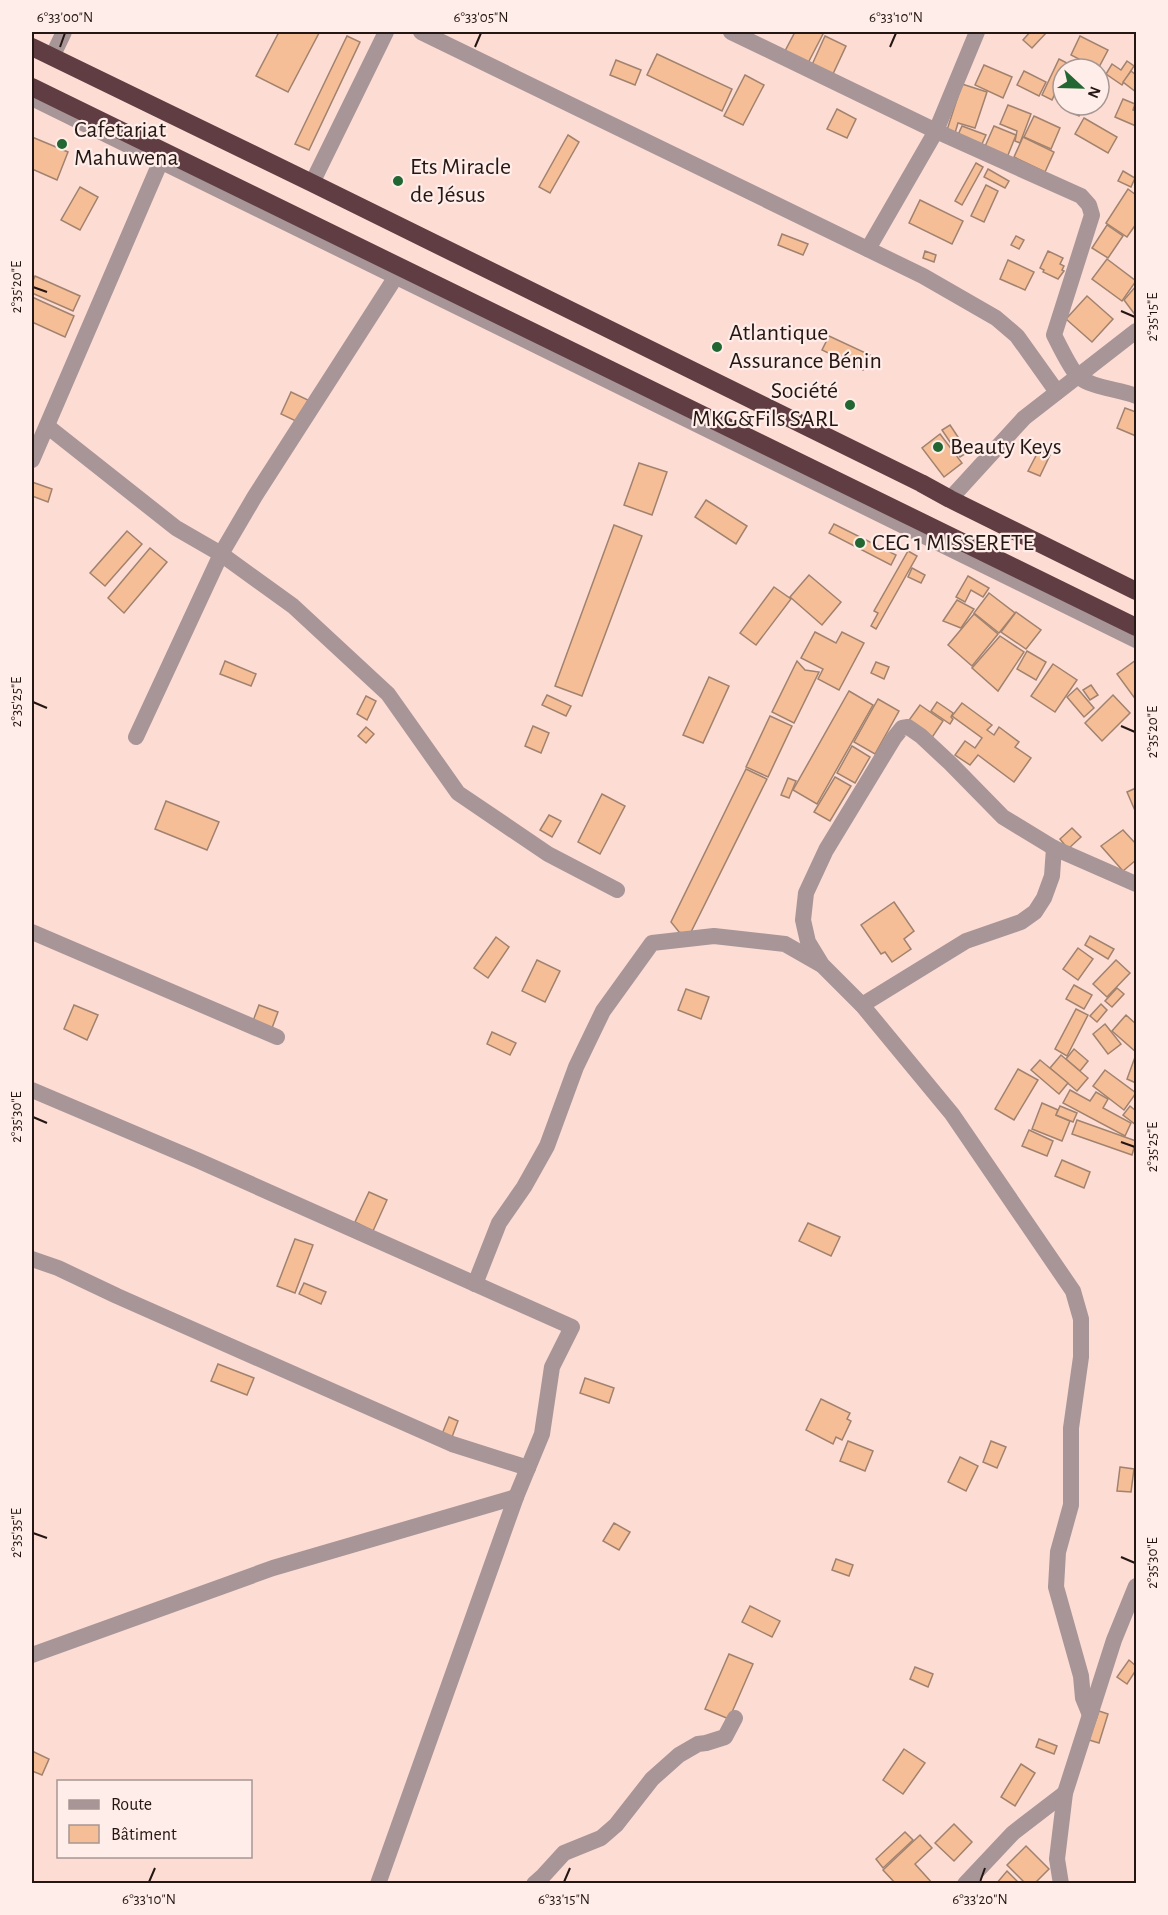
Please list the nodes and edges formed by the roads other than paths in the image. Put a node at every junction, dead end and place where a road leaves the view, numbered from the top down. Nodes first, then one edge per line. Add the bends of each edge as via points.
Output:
1 (64, 32) edge
2 (386, 32) edge
3 (421, 32) edge
4 (731, 32) edge
5 (977, 32) edge
6 (32, 47) edge
7 (52, 57) junction
8 (32, 87) edge
9 (32, 98) edge
10 (936, 131) junction
11 (160, 163) junction
12 (312, 183) junction
13 (868, 249) junction
14 (395, 278) junction
15 (1137, 331) edge
16 (1078, 376) junction
17 (1057, 392) junction
18 (1137, 396) edge
19 (47, 426) junction
20 (33, 452) edge
21 (950, 499) junction
22 (221, 554) junction
23 (1137, 591) edge
24 (1137, 627) edge
25 (1137, 640) edge
26 (136, 736) dead end
27 (1054, 848) junction
28 (1137, 884) edge
29 (617, 890) dead end
30 (32, 932) edge
31 (822, 965) junction
32 (862, 1005) junction
33 (277, 1037) dead end
34 (32, 1092) edge
35 (32, 1259) edge
36 (475, 1284) junction
37 (528, 1468) junction
38 (516, 1497) junction
39 (1137, 1587) edge
40 (32, 1655) edge
41 (1090, 1715) junction
42 (735, 1718) dead end
43 (1065, 1793) junction
44 (378, 1884) edge
45 (534, 1884) edge
46 (965, 1884) edge
47 (1061, 1884) edge

1 - 7 street
2 - 12 street
3 - 13 street
4 - 10 street
5 - 10 street
6 - 7 highway
7 - 12 highway
8 - 24 highway
9 - 11 street
10 - 13 street
10 - 16 street via 1081,195 1089,205 1092,215 1054,335
11 - 14 street
11 - 19 street
12 - 21 highway
13 - 17 street via 996,318 1017,336
14 - 22 street
14 - 25 street
15 - 16 street
16 - 17 street
16 - 18 street via 1095,385
17 - 21 street via 1024,418
19 - 20 street
19 - 22 street via 176,528
21 - 23 highway
22 - 26 street
22 - 29 street via 292,606 388,694 458,793 548,854
27 - 28 street
27 - 31 street via 1003,817 921,736 908,727 902,728 826,850 806,893 804,920 808,942
27 - 32 street via 1052,876 1035,912 1021,922 966,941
30 - 33 street
31 - 32 street
31 - 36 street via 785,944 714,936 652,943 603,1011 576,1067 547,1146 499,1224
32 - 41 street via 952,1114 1073,1291 1082,1319 1071,1428 1071,1505 1058,1552 1056,1587
34 - 36 street via 197,1160
35 - 37 street via 452,1444
36 - 37 street via 572,1327 552,1367 542,1434
37 - 38 street
38 - 40 street via 273,1568
38 - 44 street
39 - 41 street via 1114,1640
41 - 43 street
42 - 45 street via 725,1737 698,1744 679,1755 652,1779 616,1825 601,1838 564,1853
43 - 46 street via 1013,1833
43 - 47 street via 1058,1859

